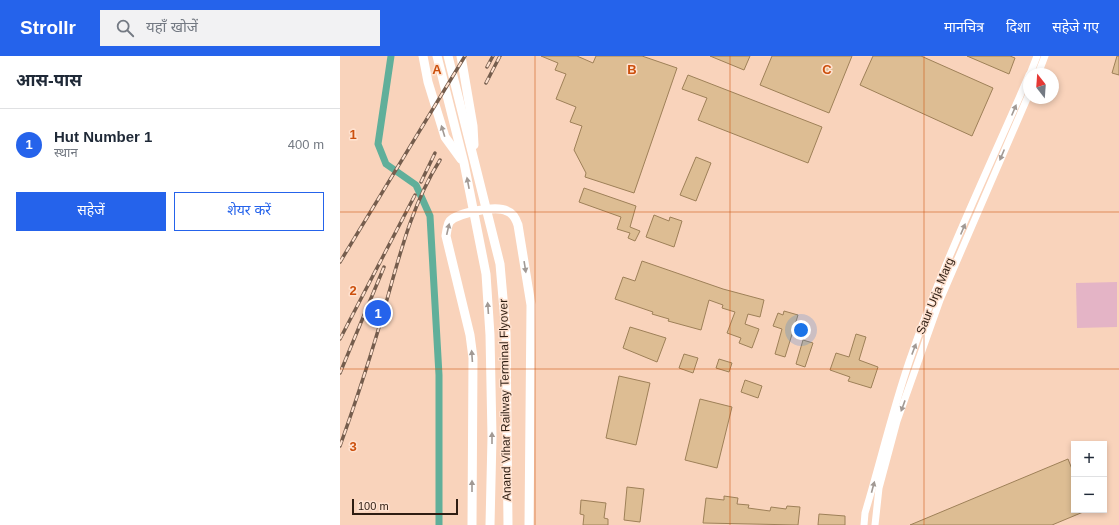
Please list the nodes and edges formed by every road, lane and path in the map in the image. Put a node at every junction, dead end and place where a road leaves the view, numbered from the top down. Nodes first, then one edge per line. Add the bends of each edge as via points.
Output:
1 (423, 56) edge
2 (437, 56) edge
3 (448, 56) edge
4 (461, 56) edge
5 (1037, 56) edge
6 (1045, 56) edge
7 (1032, 68) edge
8 (1040, 68) edge
9 (1023, 89) edge
10 (1025, 104) edge
11 (474, 159) junction
12 (464, 163) junction
13 (906, 372) junction
14 (914, 375) junction
15 (472, 525) edge
16 (490, 525) edge
17 (508, 525) edge
18 (529, 525) edge
19 (864, 525) edge
20 (876, 525) edge

12 -> 1 main road, Anand Vihar Railway Terminal Flyover via 445,137
2 - 12 main road, Anand Vihar Railway Terminal Flyover
3 - 11 main road, Anand Vihar Railway Terminal Flyover
4 - 11 main road, Anand Vihar Railway Terminal Flyover via 474,126
5 - 7 street, Saur Urja Marg
6 - 8 street
13 -> 9 street, Saur Urja Marg via 934,296
10 -> 14 street, Saur Urja Marg via 940,300
11 - 17 main road, Anand Vihar Railway Terminal Flyover via 500,264 506,333
16 -> 12 main road, Anand Vihar Railway Terminal Flyover via 490,335 486,274
13 - 14 street
19 -> 13 street, Saur Urja Marg via 890,418
14 -> 20 street, Saur Urja Marg via 897,421 879,488
15 -> 18 main road via 473,358 446,236 448,224 456,216 502,209 512,214 518,225 531,305

